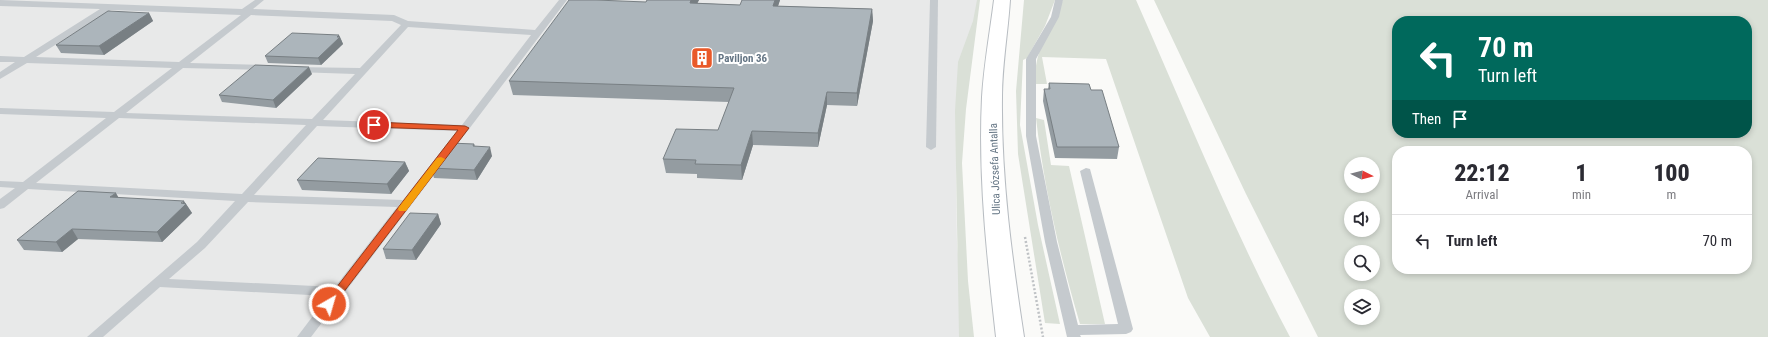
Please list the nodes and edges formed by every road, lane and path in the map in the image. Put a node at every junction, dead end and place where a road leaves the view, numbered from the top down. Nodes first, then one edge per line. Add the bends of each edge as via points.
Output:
1 (260, 0) edge
2 (563, 0) edge
3 (934, 0) edge
4 (1002, 0) edge
5 (1059, 0) edge
6 (0, 3) edge
7 (109, 7) junction
8 (248, 11) junction
9 (406, 24) junction
10 (538, 33) junction
11 (0, 59) edge
12 (26, 60) junction
13 (179, 65) junction
14 (362, 71) junction
15 (0, 76) edge
16 (0, 111) edge
17 (116, 115) junction
18 (314, 122) junction
19 (465, 128) junction
20 (931, 147) dead end
21 (1086, 171) dead end
22 (0, 184) edge
23 (27, 185) junction
24 (244, 198) junction
25 (406, 204) junction
26 (0, 205) edge
27 (157, 283) junction
28 (338, 292) junction
29 (1073, 334) edge
30 (94, 337) edge
31 (304, 337) edge
32 (1010, 337) edge

1 - 8 lane
2 - 10 lane
3 - 20 lane
4 - 32 street, Ulica Józsefa Antalla via 992,96 1000,264
5 - 29 lane via 1055,17 1031,59 1031,136 1051,242
6 - 7 lane
7 - 8 lane
7 - 12 lane
8 - 9 lane via 394,18
8 - 13 lane
9 - 10 lane
9 - 14 lane
10 - 19 lane
11 - 12 lane
12 - 13 lane
12 - 15 lane
13 - 14 lane
13 - 17 lane
14 - 18 lane
16 - 17 lane
17 - 18 lane
17 - 23 lane
18 - 19 lane
18 - 24 lane
19 - 25 lane
21 - 29 lane via 1126,329
22 - 23 lane
23 - 24 lane
23 - 26 lane
24 - 25 lane
24 - 27 lane via 201,245
25 - 28 lane
27 - 28 lane
27 - 30 lane
28 - 31 lane

